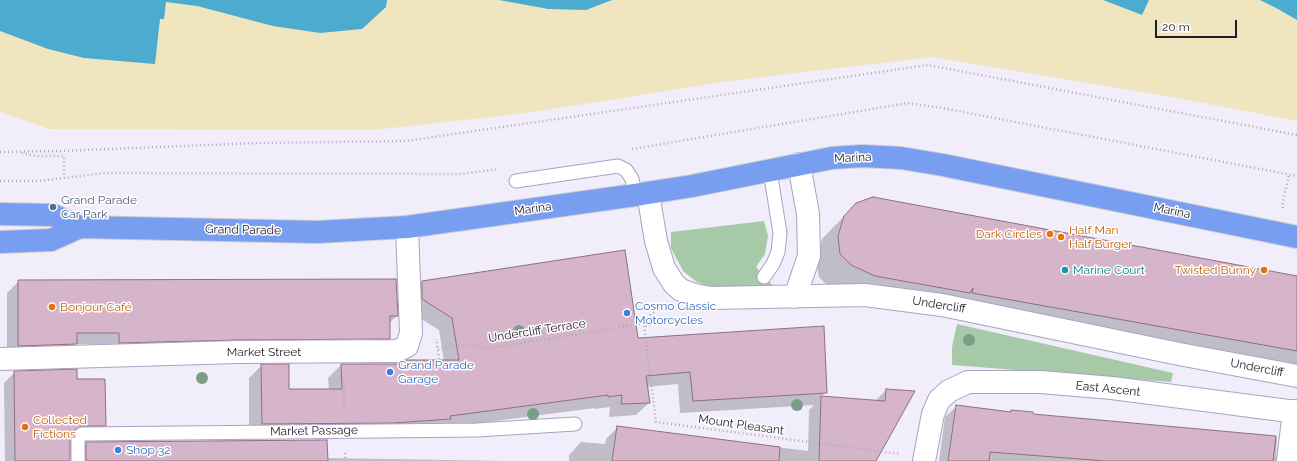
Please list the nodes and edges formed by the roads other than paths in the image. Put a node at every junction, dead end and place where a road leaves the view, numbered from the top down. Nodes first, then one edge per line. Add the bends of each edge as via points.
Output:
1 (799, 164) junction
2 (770, 171) junction
3 (516, 181) dead end
4 (642, 194) junction
5 (0, 214) edge
6 (80, 227) junction
7 (407, 227) junction
8 (1297, 237) edge
9 (0, 242) edge
10 (764, 277) dead end
11 (795, 297) junction
12 (0, 359) edge
13 (1297, 376) edge
14 (1296, 412) edge
15 (575, 424) dead end
16 (924, 459) edge
17 (78, 461) edge
18 (1288, 461) edge

1 - 2 highway, Marina
1 - 8 highway, Marina via 862,156 908,159
1 - 11 street via 808,214 808,256
2 - 4 highway, Marina
2 - 10 lane via 780,233 778,252
3 - 4 lane via 618,166 626,170
4 - 7 highway, Marina
4 - 11 street, Undercliff via 664,268 681,290 711,298
5 - 6 highway, Grand Parade via 53,215
6 - 7 highway, Grand Parade via 317,232
6 - 9 highway, Grand Parade via 51,240
7 - 12 street, Market Street via 411,333 407,346 397,351 238,352
11 - 13 street, Undercliff via 865,295 942,305
14 - 16 street, East Ascent via 1112,388 1041,382 968,382 949,391 939,400 933,414
14 - 18 street
15 - 17 lane, Market Passage via 477,430 82,434 78,437

